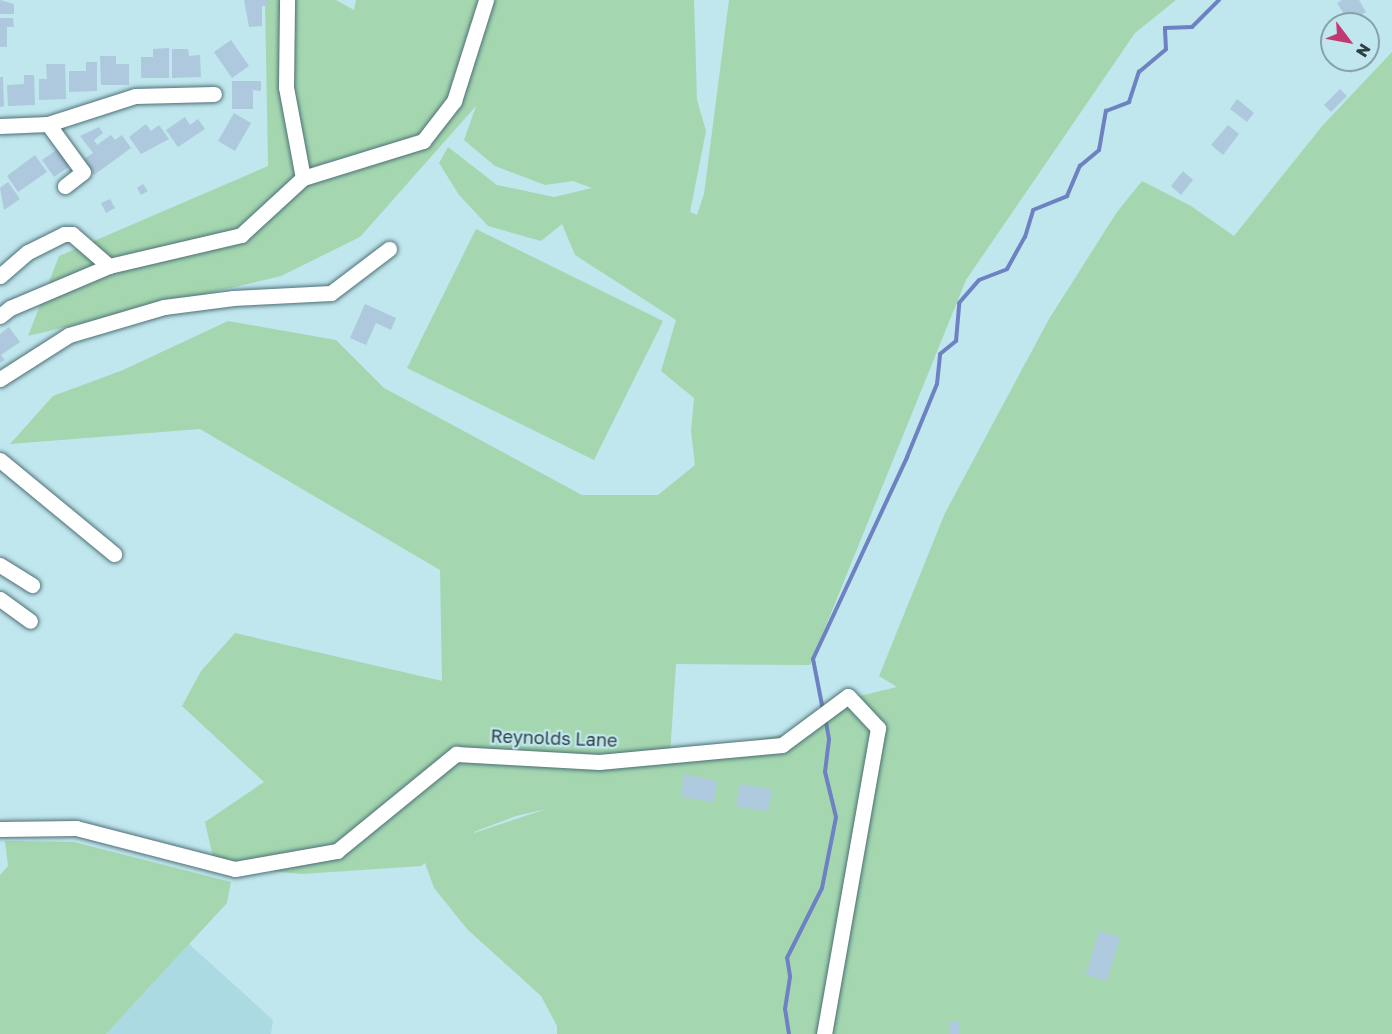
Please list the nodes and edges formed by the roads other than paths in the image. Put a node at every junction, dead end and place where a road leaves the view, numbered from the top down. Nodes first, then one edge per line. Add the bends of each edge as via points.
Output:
1 (287, 0) edge
2 (486, 0) edge
3 (214, 94) dead end
4 (48, 124) junction
5 (0, 126) edge
6 (303, 178) junction
7 (64, 186) dead end
8 (389, 249) dead end
9 (109, 266) junction
10 (0, 276) edge
11 (0, 316) edge
12 (0, 379) edge
13 (0, 460) edge
14 (114, 554) dead end
15 (0, 565) edge
16 (32, 585) dead end
17 (0, 599) edge
18 (30, 621) dead end
19 (0, 830) edge
20 (824, 1034) edge

1 - 6 street via 286,87
2 - 6 street via 454,100 423,141
3 - 4 street via 135,96
4 - 5 street
4 - 7 street via 83,172
6 - 9 street via 241,235
8 - 12 street via 331,293 233,298 164,308 69,335
9 - 10 street via 72,234 64,234 28,252
9 - 11 street via 10,308
13 - 14 street
15 - 16 street
17 - 18 street
19 - 20 street, Reynolds Lane via 76,828 235,869 337,851 456,754 623,760 782,745 848,696 878,728

